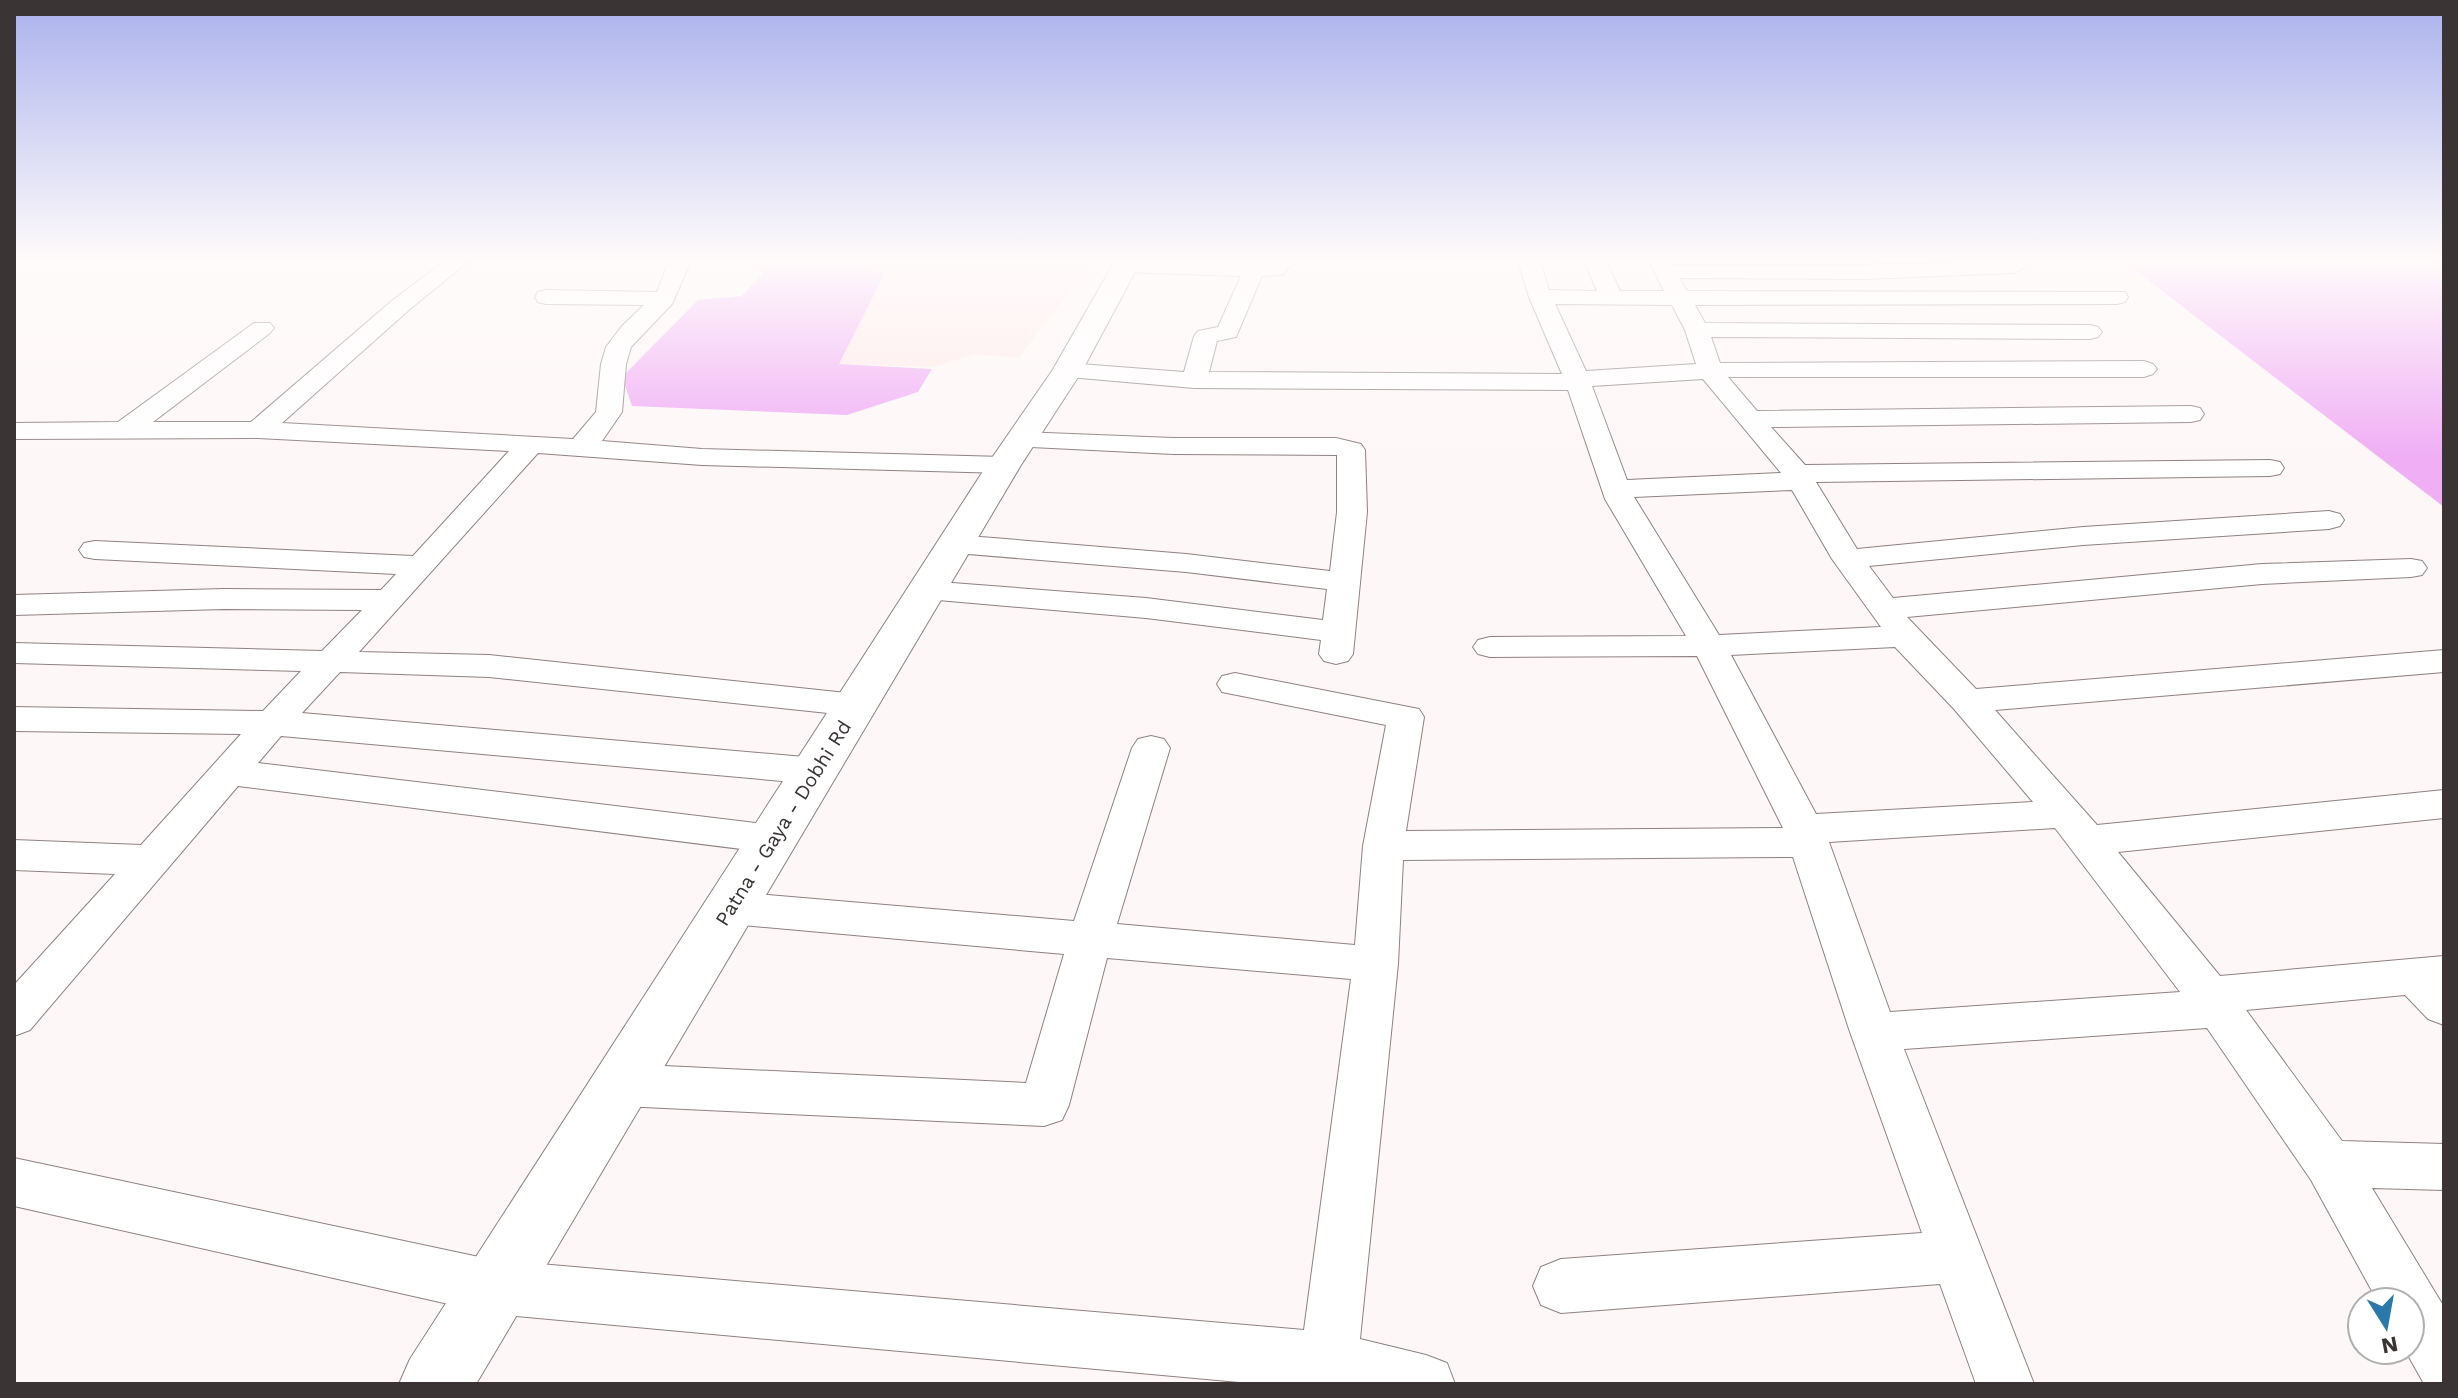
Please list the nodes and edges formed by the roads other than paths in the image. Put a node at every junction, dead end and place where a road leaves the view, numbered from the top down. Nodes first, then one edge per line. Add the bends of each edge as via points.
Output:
1 (377, 326) edge
2 (637, 326) edge
3 (1092, 326) edge
4 (1230, 326) edge
5 (1553, 326) edge
6 (1695, 326) edge
7 (1915, 326) edge
8 (1985, 326) edge
9 (262, 328) dead end
10 (1988, 329) junction
11 (1697, 330) junction
12 (1919, 330) junction
13 (2090, 332) dead end
14 (2144, 369) dead end
15 (1067, 371) junction
16 (1711, 373) junction
17 (1194, 380) junction
18 (1578, 380) junction
19 (2191, 414) dead end
20 (1751, 419) junction
21 (258, 430) junction
22 (14, 431) edge
23 (124, 431) junction
24 (531, 444) junction
25 (581, 447) junction
26 (1013, 452) junction
27 (2270, 468) dead end
28 (1800, 478) junction
29 (1617, 489) junction
30 (2329, 520) dead end
31 (956, 544) junction
32 (95, 550) dead end
33 (1848, 559) junction
34 (421, 566) junction
35 (2411, 568) dead end
36 (1345, 582) junction
37 (926, 591) junction
38 (390, 600) junction
39 (14, 605) edge
40 (1894, 622) junction
41 (1709, 646) junction
42 (1490, 647) dead end
43 (14, 653) edge
44 (2444, 661) edge
45 (328, 662) junction
46 (1235, 684) dead end
47 (1967, 701) junction
48 (856, 705) junction
49 (14, 719) edge
50 (272, 723) junction
51 (1151, 748) dead end
52 (816, 771) junction
53 (229, 772) junction
54 (2444, 804) edge
55 (2075, 828) junction
56 (1806, 836) junction
57 (773, 839) junction
58 (1383, 846) junction
59 (14, 855) edge
60 (151, 860) junction
61 (731, 908) junction
62 (1090, 940) junction
63 (1376, 964) junction
64 (2435, 986) edge
65 (2213, 1001) junction
66 (14, 1017) edge
67 (1874, 1032) junction
68 (622, 1085) junction
69 (2329, 1164) junction
70 (2444, 1167) edge
71 (14, 1182) edge
72 (1958, 1257) junction
73 (1561, 1286) dead end
74 (493, 1287) junction
75 (2427, 1327) edge
76 (1327, 1372) edge
77 (435, 1384) edge
78 (1426, 1384) edge
79 (2005, 1384) edge

1 - 21 street
2 - 25 street via 615,356 610,410
3 - 15 main road, Patna - Gaya - Dobhi Rd
4 - 17 street via 1228,332 1206,336
5 - 18 street
6 - 11 street
7 - 12 street
8 - 10 street
9 - 23 street
10 - 12 street
10 - 13 street
11 - 12 street
11 - 16 street
14 - 16 street via 1759,368
15 - 17 street
15 - 26 main road, Patna - Gaya - Dobhi Rd
16 - 18 street
16 - 20 street
17 - 18 street
18 - 29 street
19 - 20 street
20 - 28 street
21 - 23 street
21 - 24 street
22 - 23 street
24 - 25 street
24 - 34 street
25 - 26 street via 702,457
26 - 31 main road, Patna - Gaya - Dobhi Rd
26 - 36 street via 1347,447 1352,512
27 - 28 street
28 - 29 street
28 - 33 street
29 - 41 street
30 - 33 street
31 - 36 street
31 - 37 main road, Patna - Gaya - Dobhi Rd
32 - 34 street
33 - 40 street
34 - 38 street
35 - 40 street via 2262,574
36 - 37 street via 1337,643 1146,608
37 - 48 main road, Patna - Gaya - Dobhi Rd
38 - 39 street
38 - 45 street
40 - 41 street
40 - 47 street
41 - 42 street
41 - 56 street
43 - 45 street
44 - 47 street
45 - 48 street via 489,666
45 - 50 street
46 - 58 street via 1406,717
47 - 55 street
48 - 52 main road, Patna - Gaya - Dobhi Rd
49 - 50 street
50 - 52 street
50 - 53 street
51 - 62 street
52 - 57 main road, Patna - Gaya - Dobhi Rd
53 - 57 street
53 - 60 street
54 - 55 street
55 - 56 street
55 - 65 street
56 - 58 street
56 - 67 street
57 - 61 main road, Patna - Gaya - Dobhi Rd
58 - 63 street
59 - 60 street
60 - 66 street
61 - 62 street
61 - 68 main road, Patna - Gaya - Dobhi Rd
62 - 63 street
62 - 68 street via 1044,1105
63 - 76 street
64 - 65 street
65 - 67 street
65 - 69 street
67 - 72 street
68 - 74 main road, Patna - Gaya - Dobhi Rd
69 - 70 street
69 - 75 street
71 - 74 street
72 - 73 street
72 - 79 street
74 - 76 street
74 - 77 main road, Patna - Gaya - Dobhi Rd
76 - 78 street

